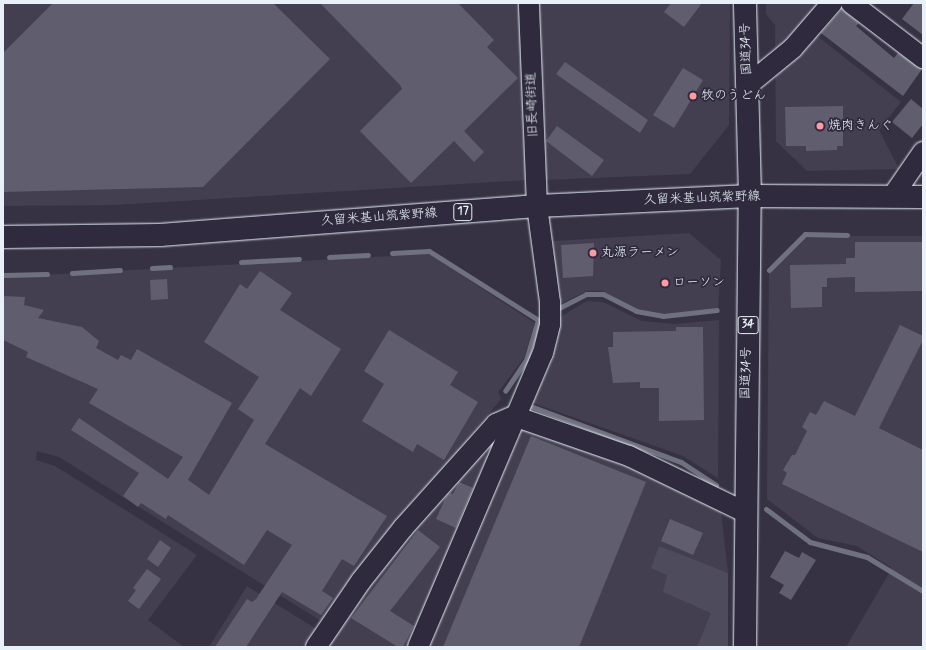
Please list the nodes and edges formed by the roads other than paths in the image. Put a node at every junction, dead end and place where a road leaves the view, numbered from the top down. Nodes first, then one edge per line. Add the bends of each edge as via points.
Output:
1 (529, 3) edge
2 (745, 3) edge
3 (832, 3) edge
4 (852, 3) edge
5 (923, 58) edge
6 (748, 84) junction
7 (923, 152) edge
8 (750, 196) junction
9 (892, 197) junction
10 (923, 197) edge
11 (537, 206) junction
12 (3, 237) edge
13 (514, 416) junction
14 (745, 512) junction
15 (316, 647) edge
16 (418, 647) edge
17 (745, 647) edge

1 - 11 street, 旧長崎街道
2 - 6 main road, 国道34号 / 34
3 - 6 street via 793,48
4 - 5 street
6 - 8 main road, 国道34号 / 34
7 - 9 street
8 - 9 main road, 久留米基山筑紫野線 / 17
8 - 11 main road, 久留米基山筑紫野線 / 17
8 - 14 main road, 国道34号 / 34
9 - 10 main road, 久留米基山筑紫野線 / 17
11 - 12 main road, 久留米基山筑紫野線 / 17 via 160,235
11 - 13 street, 旧長崎街道 via 550,302 550,324 543,353
13 - 14 street via 629,456
13 - 15 street via 496,424 403,528 361,581
13 - 16 street, 旧長崎街道
14 - 17 main road, 国道34号 / 34

